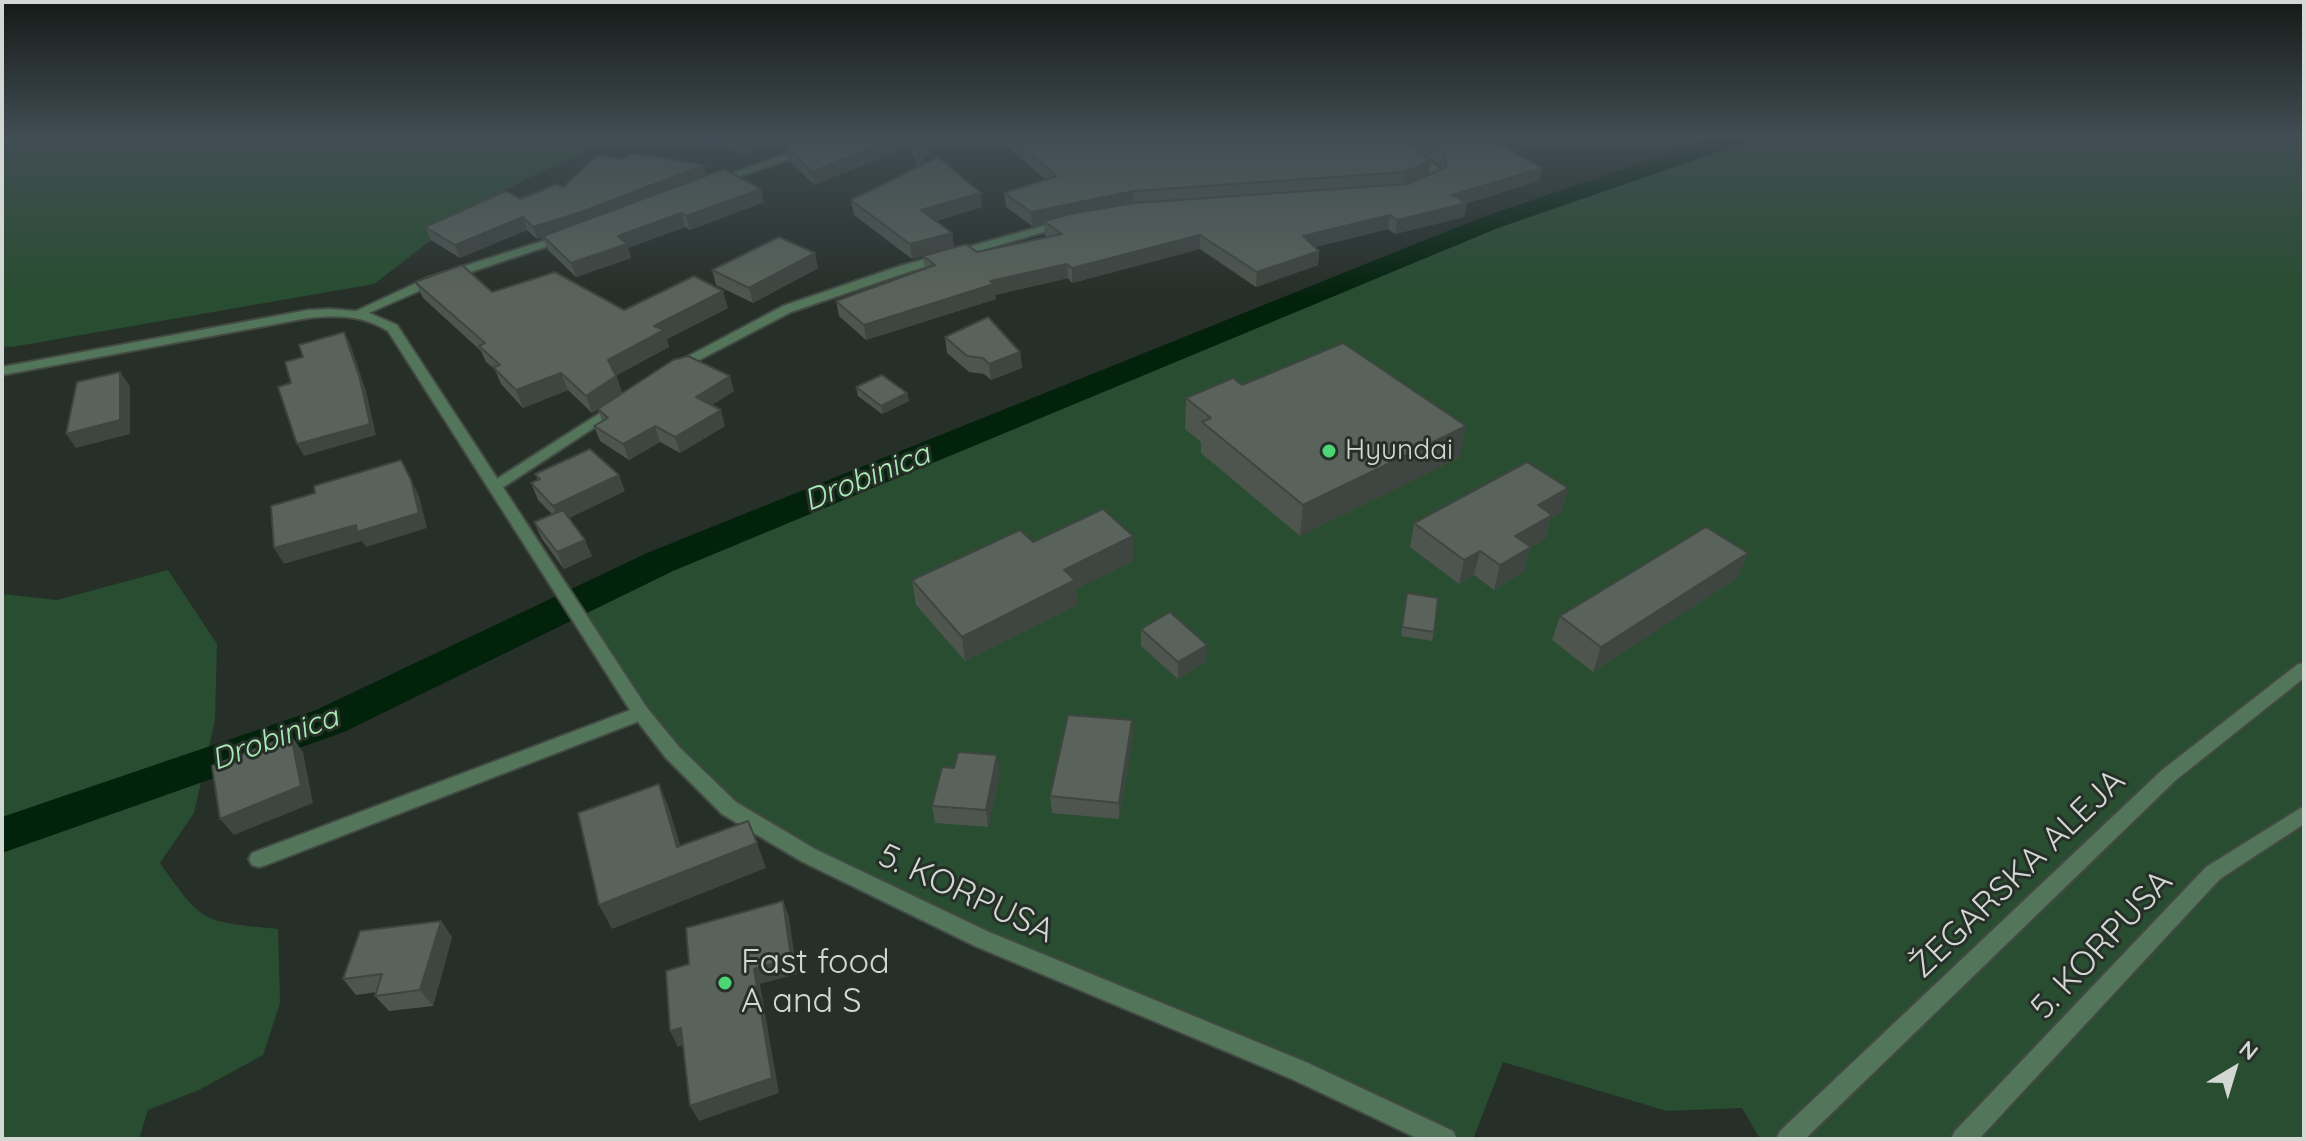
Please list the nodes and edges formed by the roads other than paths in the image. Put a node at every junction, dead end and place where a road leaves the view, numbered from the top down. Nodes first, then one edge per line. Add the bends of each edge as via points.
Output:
1 (1411, 190) edge
2 (1406, 192) edge
3 (1073, 221) edge
4 (578, 233) edge
5 (360, 312) junction
6 (2, 371) edge
7 (663, 375) edge
8 (630, 398) edge
9 (497, 485) junction
10 (2304, 669) edge
11 (641, 713) junction
12 (2304, 814) edge
13 (259, 859) dead end
14 (1445, 1139) edge
15 (1788, 1139) edge
16 (1963, 1139) edge

1 - 2 street
3 - 7 street via 787,309
4 - 5 street via 431,281
5 - 6 street via 308,314
5 - 9 street, 5. KORPUSA via 393,328
8 - 9 street
9 - 11 street, 5. KORPUSA via 554,583
10 - 15 street, ŽEGARSKA ALEJA via 2169,775
11 - 13 street
11 - 14 street, 5. KORPUSA via 729,808 808,855 982,939 1300,1071
12 - 16 street, 5. KORPUSA via 2213,873

